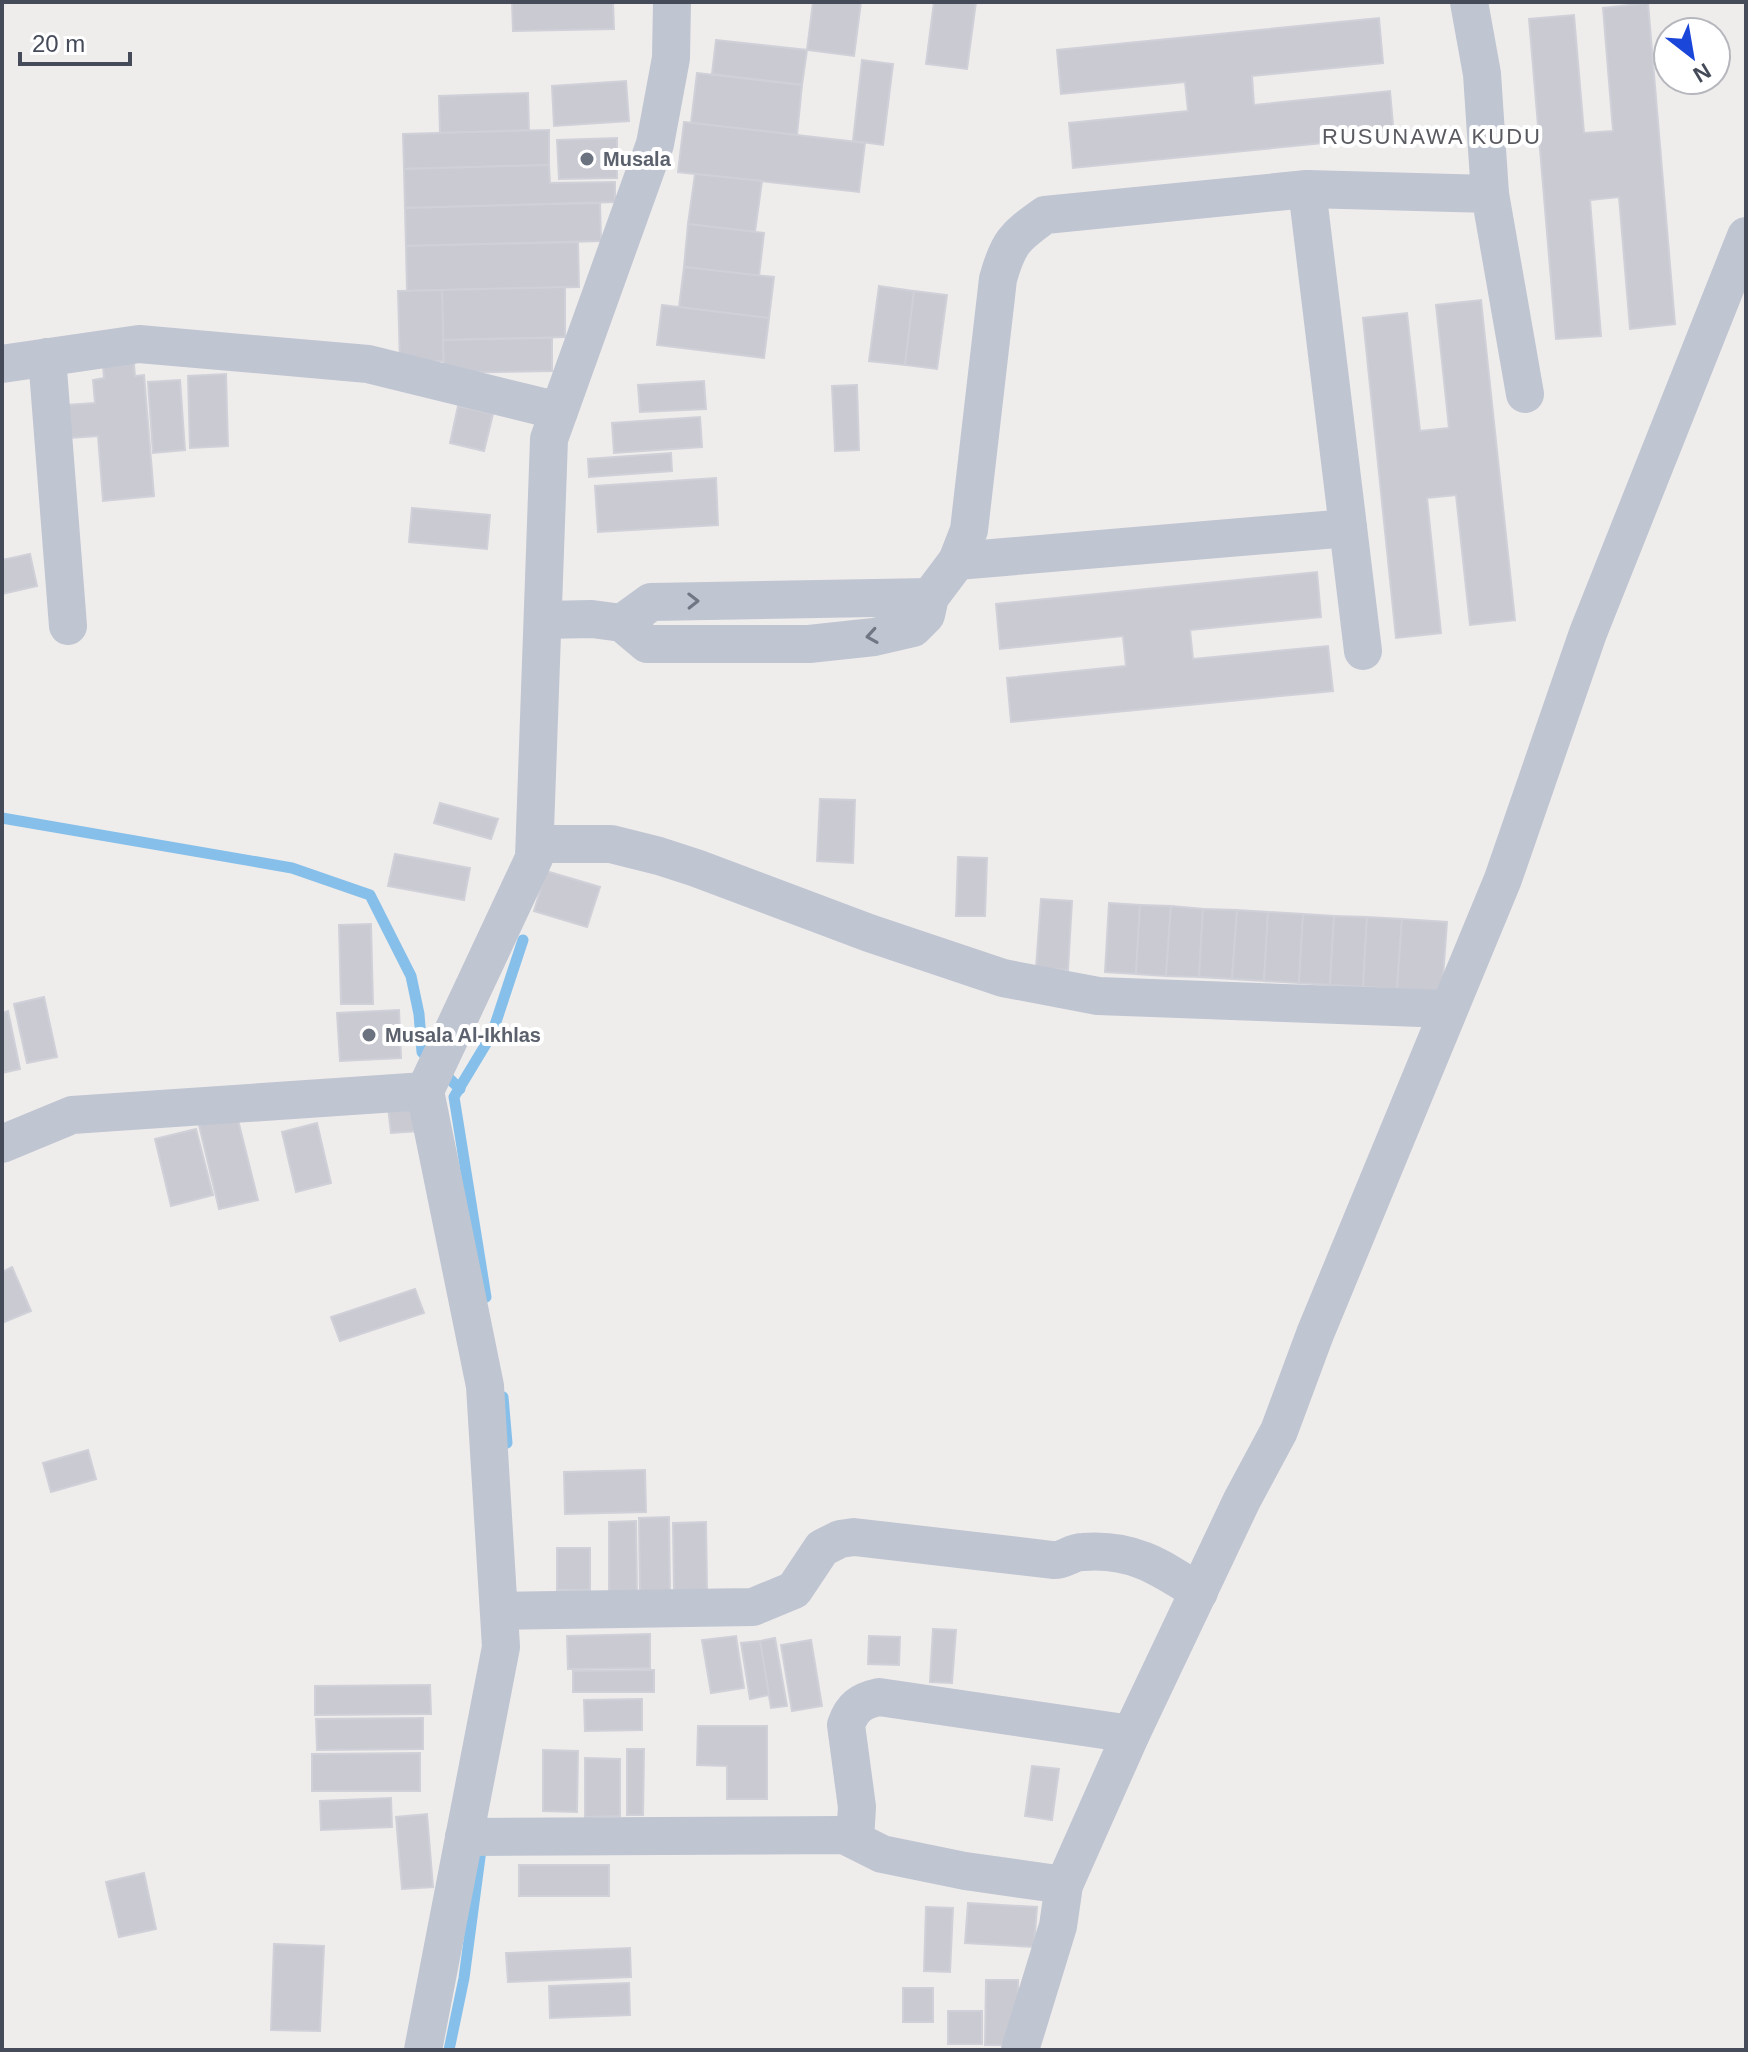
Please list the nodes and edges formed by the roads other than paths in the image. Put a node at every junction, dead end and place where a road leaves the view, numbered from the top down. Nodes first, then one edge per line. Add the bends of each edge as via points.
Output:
1 (672, 2) edge
2 (1469, 2) edge
3 (1307, 189) junction
4 (1490, 194) junction
5 (1746, 236) edge
6 (47, 357) junction
7 (2, 364) edge
8 (1525, 394) dead end
9 (559, 411) junction
10 (1348, 528) junction
11 (957, 561) junction
12 (930, 597) junction
13 (736, 601) junction
14 (543, 620) junction
15 (622, 623) junction
16 (68, 626) dead end
17 (737, 646) junction
18 (1363, 651) dead end
19 (535, 844) junction
20 (1448, 1009) junction
21 (425, 1091) junction
22 (2, 1144) edge
23 (1199, 1592) junction
24 (499, 1611) junction
25 (1131, 1734) junction
26 (464, 1837) junction
27 (855, 1839) junction
28 (1064, 1885) junction
29 (423, 2050) edge
30 (1020, 2050) edge

1 - 9 street via 671,58 655,144
2 - 4 street via 1482,74
3 - 4 street
3 - 10 street
3 - 11 street via 1045,215 1020,233 1006,251 998,279 969,530
4 - 8 street
5 - 20 street via 1599,603 1503,879
6 - 7 street
6 - 9 street via 139,344 368,364
6 - 16 street
9 - 14 street via 549,439
10 - 11 street
10 - 18 street
11 - 12 street
12 - 13 street
12 -> 17 street via 926,615 913,628 809,644
15 -> 13 street via 651,602
13 - 17 street
14 - 15 street
14 - 19 street
15 - 17 street via 647,644
19 - 20 street via 611,844 659,856 1003,978 1098,996
19 - 21 street via 534,858
20 - 23 street via 1279,1431
21 - 22 street via 72,1115
21 - 24 street via 485,1386
23 - 24 street via 1152,1562 1123,1555 1083,1551 1061,1561 854,1537 822,1548 794,1590 753,1607
23 - 25 street
24 - 26 street via 501,1647
25 - 27 street via 868,1699 857,1704 846,1725 857,1807
25 - 28 street
26 - 27 street
26 - 29 street
27 - 28 street via 882,1854
28 - 30 street via 1058,1926

